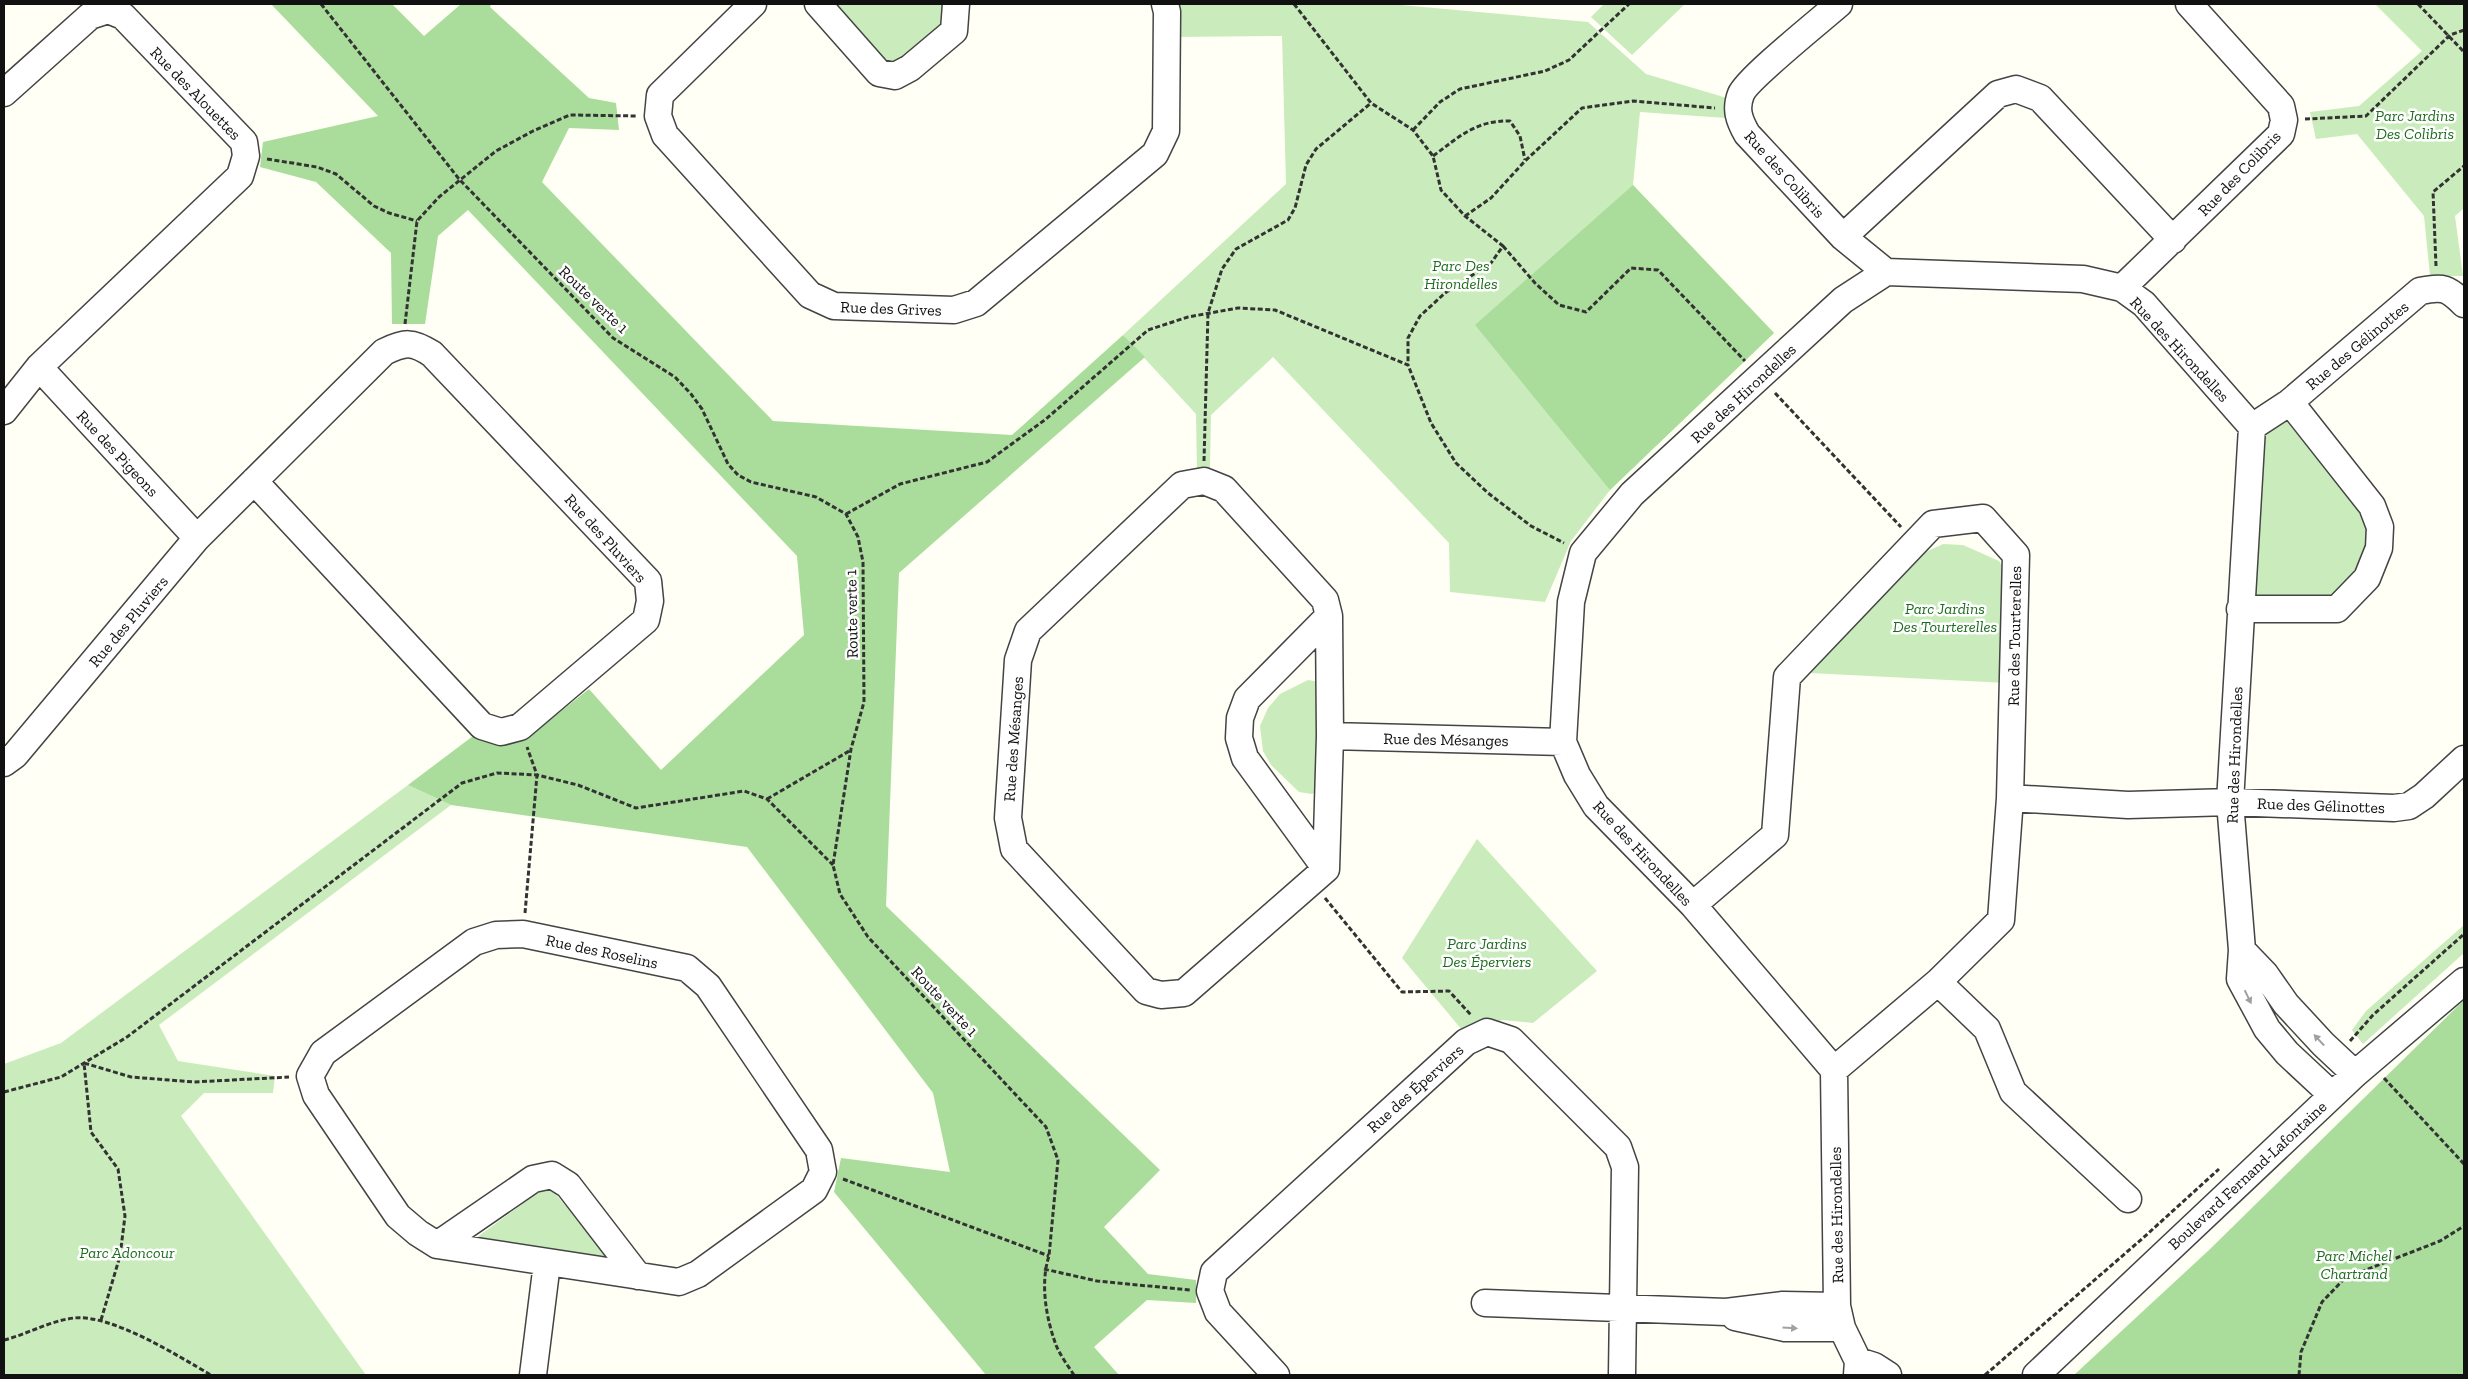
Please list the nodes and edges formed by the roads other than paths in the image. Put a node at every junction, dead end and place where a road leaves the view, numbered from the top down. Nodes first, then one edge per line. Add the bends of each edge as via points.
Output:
1 (753, 4) edge
2 (818, 4) edge
3 (956, 4) edge
4 (1165, 4) edge
5 (1839, 4) edge
6 (2189, 4) edge
7 (4, 93) edge
8 (1843, 237) junction
9 (2173, 240) junction
10 (1886, 272) junction
11 (2122, 288) junction
12 (2464, 304) edge
13 (39, 367) junction
14 (2290, 402) junction
15 (4, 411) edge
16 (2252, 428) junction
17 (254, 481) junction
18 (197, 538) junction
19 (2240, 608) junction
20 (1329, 616) junction
21 (1330, 736) junction
22 (1563, 742) junction
23 (2464, 759) edge
24 (4, 763) edge
25 (2010, 798) junction
26 (2230, 802) junction
27 (1319, 875) junction
28 (1693, 905) junction
29 (2242, 950) junction
30 (2464, 981) edge
31 (1938, 982) junction
32 (2354, 1065) junction
33 (1834, 1070) junction
34 (2332, 1095) junction
35 (2128, 1199) dead end
36 (437, 1245) junction
37 (547, 1263) junction
38 (638, 1276) junction
39 (1485, 1303) dead end
40 (1623, 1308) junction
41 (1840, 1317) junction
42 (1858, 1368) edge
43 (533, 1375) edge
44 (1276, 1375) edge
45 (1622, 1375) edge
46 (1888, 1375) edge
47 (2036, 1375) edge

1 - 4 street, Rue des Grives via 660,96 658,116 665,136 810,295 834,306 954,310 976,303 1155,154 1166,131
2 - 3 street via 879,74 895,76 910,68 954,30
5 - 8 street, Rue des Colibris via 1744,88 1737,110 1747,134
6 - 9 street, Rue des Colibris via 2282,106 2284,120 2282,134
7 - 13 street, Rue des Alouettes via 90,16 108,10 123,16 244,142 246,156 240,176
8 - 9 street via 1998,94 2016,89 2040,98
8 - 10 street, Rue des Colibris
9 - 11 street, Rue des Colibris
10 - 11 street, Rue des Hirondelles via 2083,280
10 - 22 street, Rue des Hirondelles via 1843,300 1632,494 1583,553 1571,602
11 - 16 street, Rue des Hirondelles via 2144,304
12 - 14 street, Rue des Gélinottes via 2452,291 2437,287 2420,291
13 - 15 street, Rue des Alouettes
13 - 18 street, Rue des Pigeons
14 - 16 street, Rue des Gélinottes
14 - 19 street via 2372,506 2380,526 2379,548 2367,578 2337,608
16 - 19 street, Rue des Hirondelles
17 - 17 street, Rue des Pluviers via 384,352 403,343 420,346 432,354 648,581 650,601 646,620 520,727 501,732 482,726
17 - 18 street, Rue des Pluviers
18 - 24 street, Rue des Pluviers
19 - 26 street, Rue des Hirondelles
20 - 21 street
20 - 27 street via 1247,699 1240,718 1239,738 1245,758
20 - 27 street, Rue des Mésanges via 1325,600 1224,490 1204,481 1182,485 1028,631 1018,660 1008,818 1014,849 1146,991 1161,995 1184,993
21 - 22 street, Rue des Mésanges
21 - 27 street
22 - 28 street, Rue des Hirondelles via 1577,776 1596,806
23 - 26 street, Rue des Gélinottes via 2409,806
25 - 26 street, Rue des Gélinottes via 2128,805
25 - 28 street, Rue des Tourterelles via 2016,555 1983,518 1933,524 1787,677 1775,835
25 - 31 street, Rue des Tourterelles via 2000,920
26 - 29 street, Rue des Hirondelles
28 - 33 street, Rue des Hirondelles
32 -> 29 street via 2286,1004 2265,974
29 -> 34 street, Rue des Hirondelles via 2240,979 2267,1029 2287,1053
30 - 32 street, Boulevard Fernand-Lafontaine
31 - 33 street, Rue des Tourterelles
31 - 35 street via 1987,1029 2013,1092
32 - 34 street, Boulevard Fernand-Lafontaine
33 - 41 street, Rue des Hirondelles
34 - 47 street, Boulevard Fernand-Lafontaine
36 - 37 street
36 - 38 street via 533,1179 552,1175 568,1184
36 - 38 street, Rue des Roselins via 398,1216 316,1095 310,1076 323,1053 474,942 496,935 523,934 687,968 708,986 820,1150 823,1172 814,1190 698,1274 679,1282
37 - 38 street
37 - 43 street
39 - 40 street
40 - 41 street via 1726,1312 1782,1305
40 - 44 street, Rue des Éperviers via 1625,1168 1618,1148 1511,1040 1487,1032 1466,1042 1214,1272 1210,1292 1218,1312
40 - 45 street
41 - 42 street, Rue des Hirondelles
42 - 46 street, Rue des Hirondelles via 1874,1366

